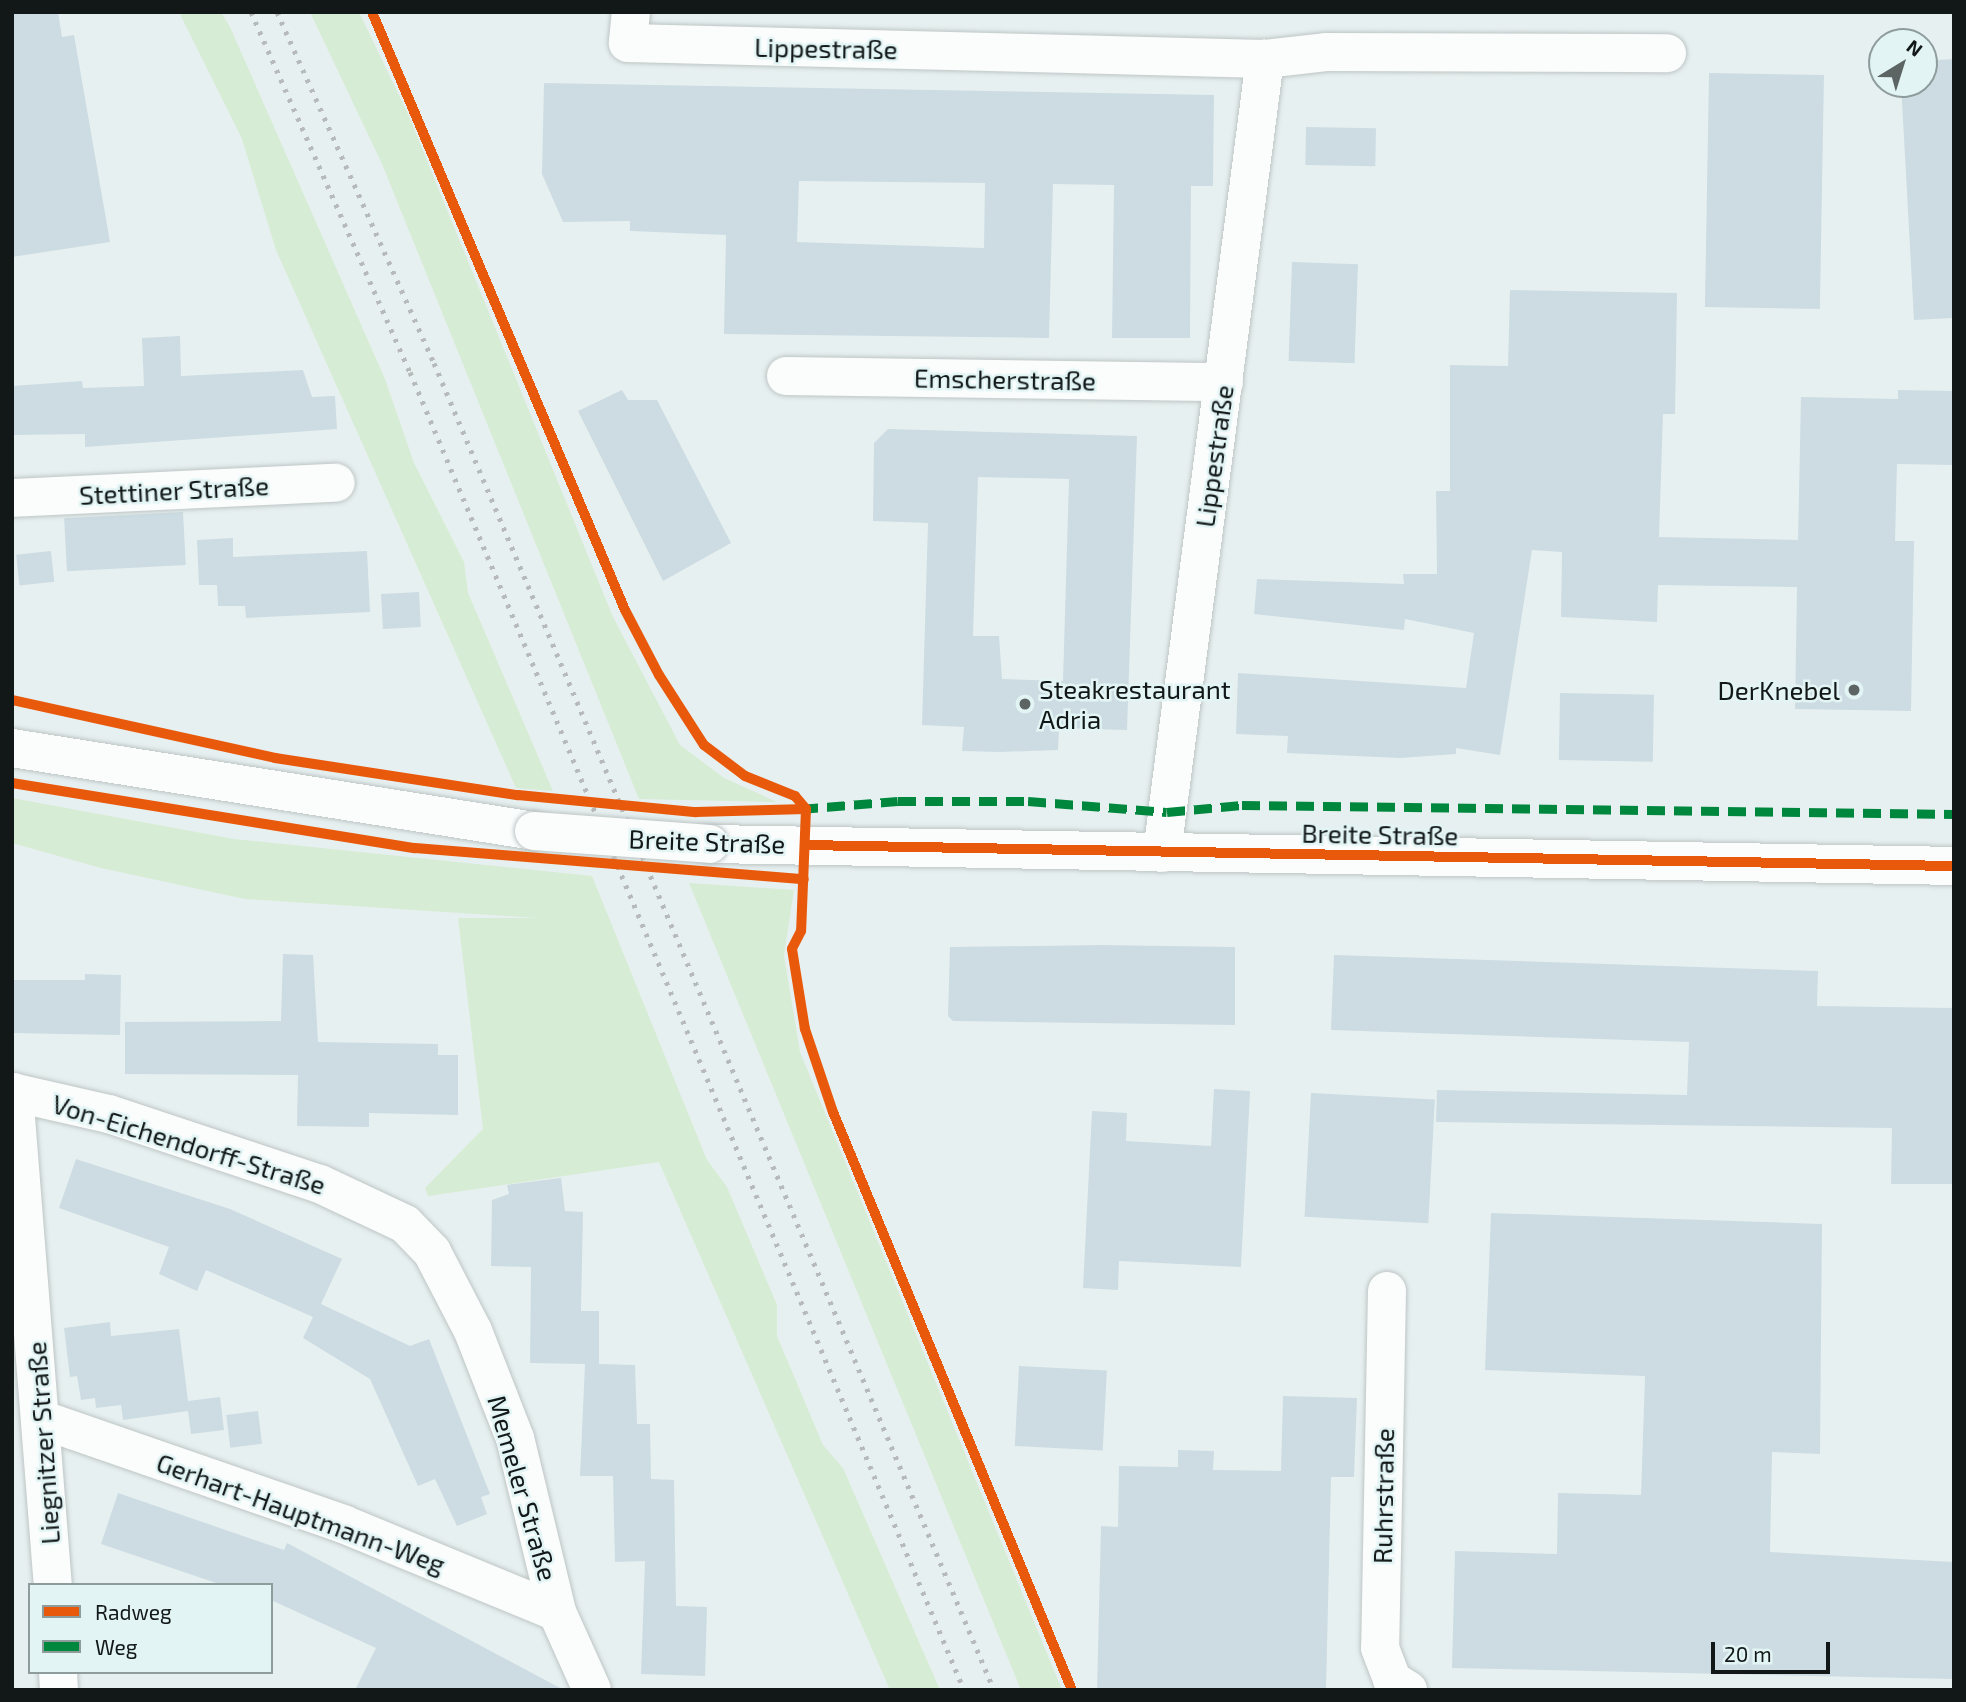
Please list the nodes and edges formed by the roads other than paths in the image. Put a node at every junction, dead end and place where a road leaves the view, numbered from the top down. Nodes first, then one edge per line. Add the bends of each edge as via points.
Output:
1 (631, 12) edge
2 (1667, 53) dead end
3 (1265, 59) junction
4 (786, 376) dead end
5 (1224, 382) junction
6 (335, 483) dead end
7 (12, 498) edge
8 (12, 736) edge
9 (12, 748) edge
10 (95, 762) junction
11 (1163, 853) junction
12 (1954, 866) edge
13 (13, 1092) edge
14 (365, 1200) joint
15 (1387, 1291) dead end
16 (43, 1420) junction
17 (53, 1583) edge
18 (557, 1612) junction
19 (592, 1690) edge
20 (1408, 1690) edge

1 - 3 street, Lippestraße via 628,43
2 - 3 street, Lippestraße via 1326,52
3 - 5 street, Lippestraße
4 - 5 street, Emscherstraße
5 - 11 street, Lippestraße
6 - 7 street, Stettiner Straße
8 - 10 street, Breite Straße
9 - 10 street, Breite Straße
10 - 11 street, Breite Straße, bridge via 534,831 710,844
11 - 12 street, Breite Straße
13 - 14 street, Von-Eichendorff-Straße via 109,1114
13 - 16 street, Liegnitzer Straße
14 - 18 street, Memeler Straße via 405,1224 432,1252 472,1331 515,1438
15 - 20 street, Ruhrstraße via 1380,1648 1392,1679
16 - 17 street, Liegnitzer Straße
16 - 18 street, Gerhart-Hauptmann-Weg via 342,1524
18 - 19 street, Memeler Straße

